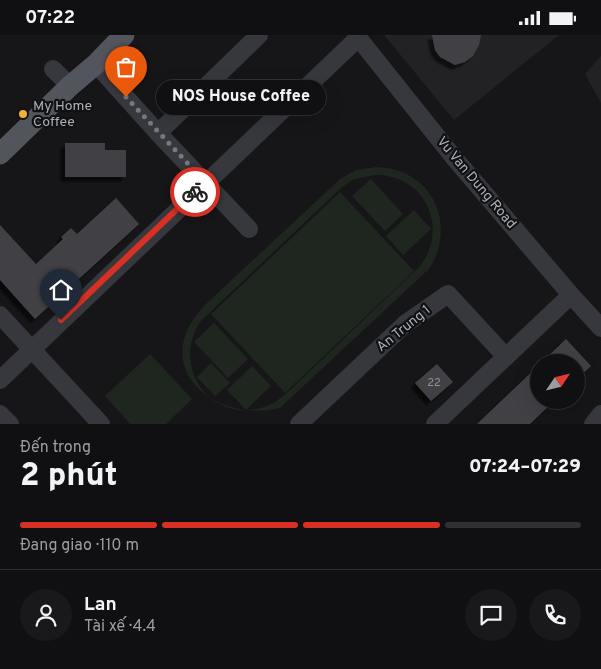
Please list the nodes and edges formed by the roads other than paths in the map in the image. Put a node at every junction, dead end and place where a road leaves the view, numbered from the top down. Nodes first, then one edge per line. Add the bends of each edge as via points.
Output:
1 (123, 35) edge
2 (259, 35) edge
3 (357, 36) edge
4 (96, 64) junction
5 (53, 69) dead end
6 (70, 86) junction
7 (158, 133) junction
8 (0, 155) edge
9 (205, 182) junction
10 (249, 229) dead end
11 (571, 295) junction
12 (0, 315) edge
13 (601, 328) edge
14 (32, 348) junction
15 (506, 357) junction
16 (0, 379) edge
17 (0, 414) edge
18 (601, 414) edge
19 (10, 424) edge
20 (101, 424) edge
21 (299, 424) edge
22 (435, 424) edge
23 (593, 424) edge

1 - 4 main road
2 - 7 street
3 - 9 street
3 - 11 street, Vu Van Dung Road via 455,159
4 - 6 main road
4 - 7 street
5 - 6 street
6 - 8 main road
7 - 9 street
9 - 10 street
9 - 14 street
11 - 13 street, Vu Van Dung Road
11 - 15 street
12 - 14 street
14 - 16 street
14 - 20 street
15 - 21 street, An Trung 1 via 448,294 405,324
15 - 22 street
17 - 19 street
18 - 23 street

